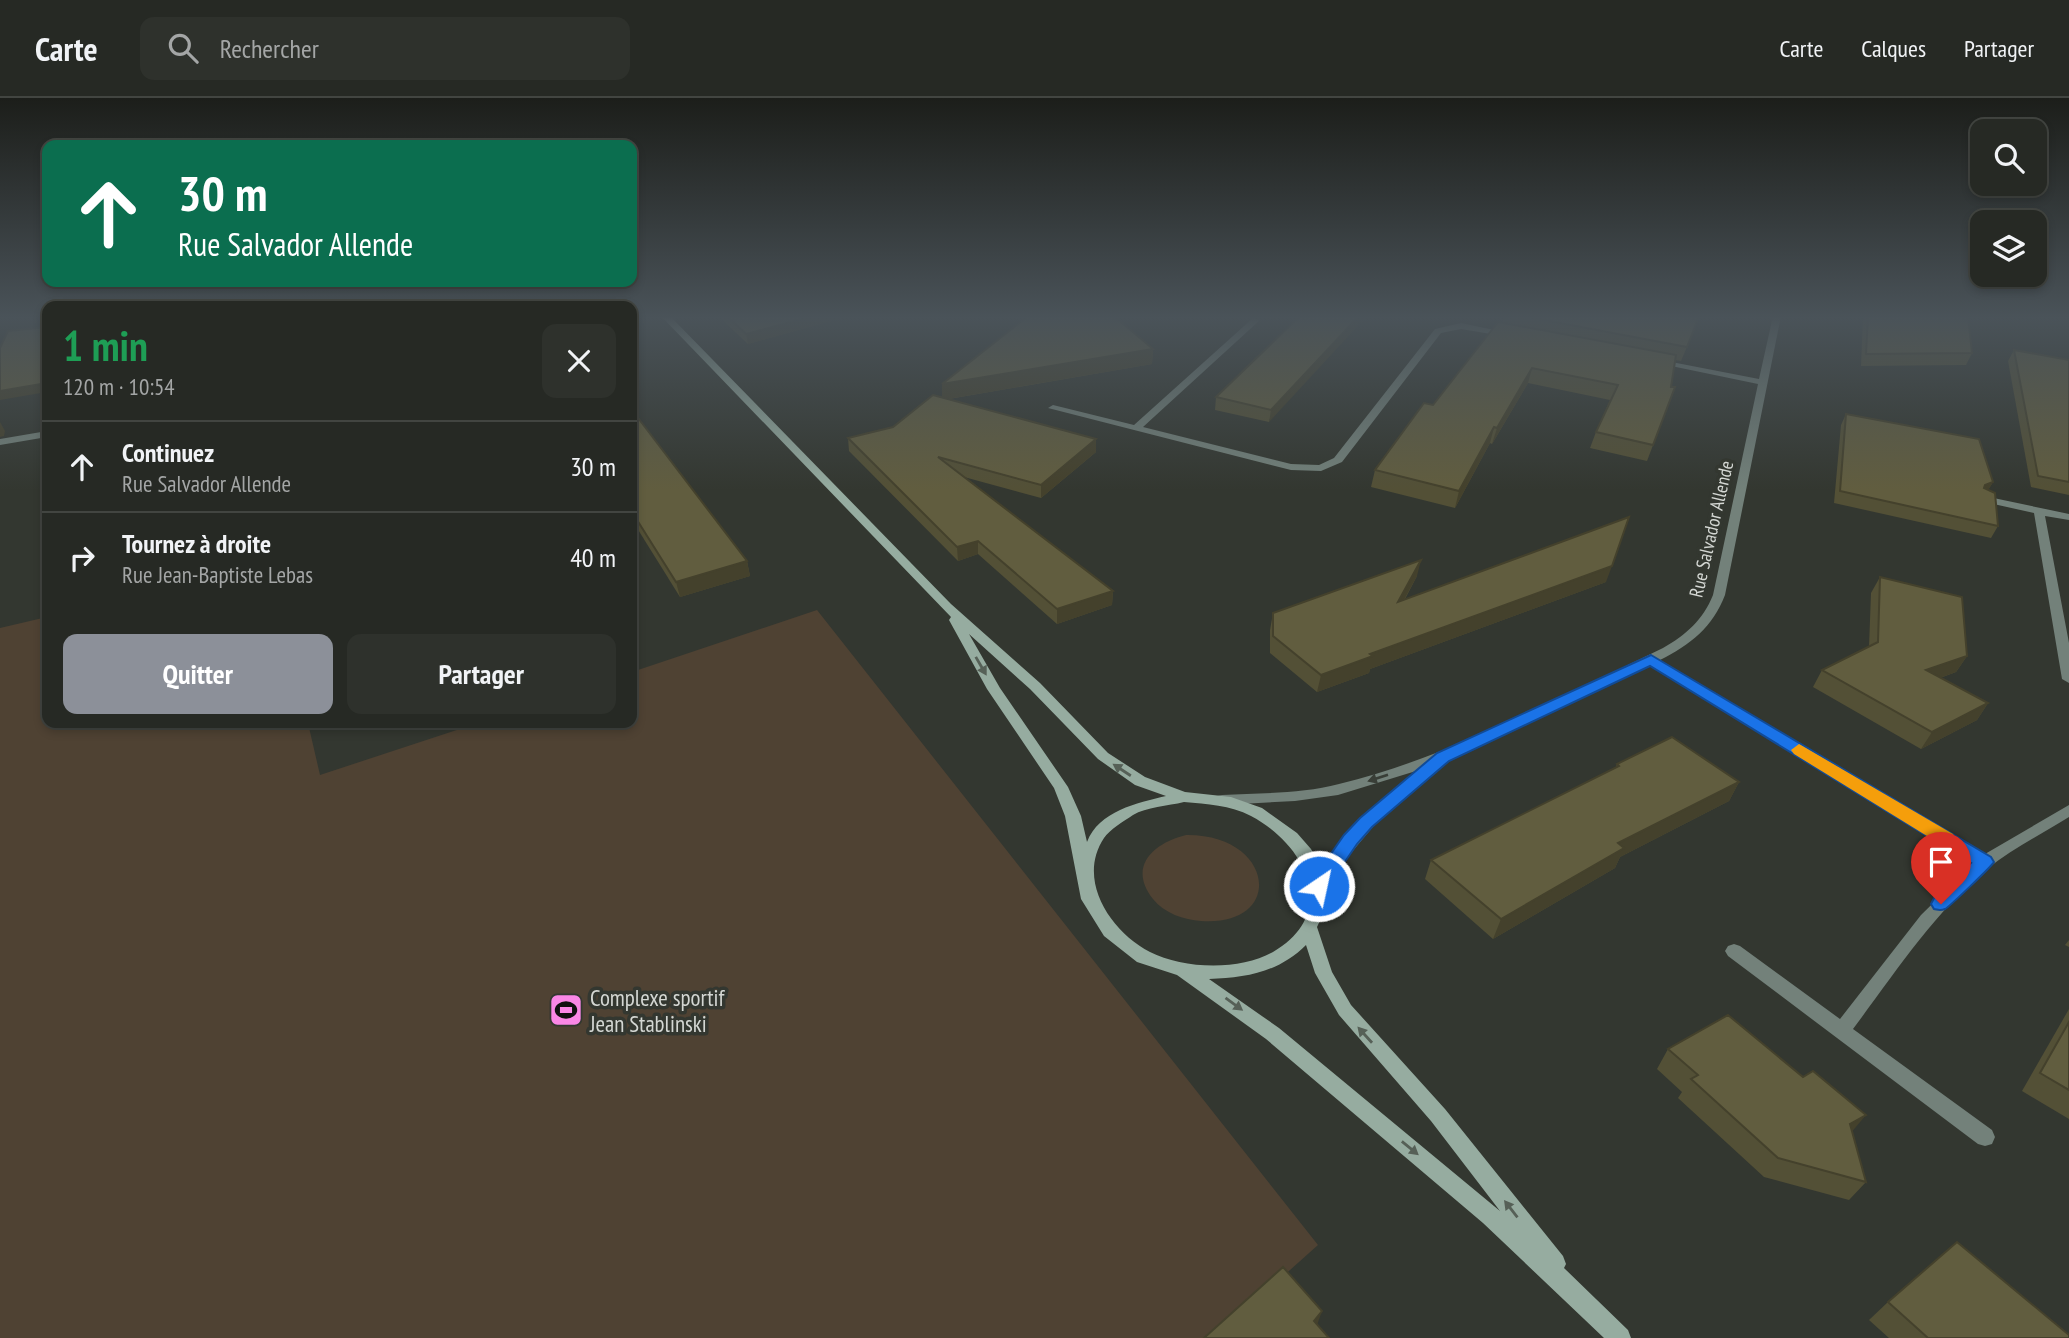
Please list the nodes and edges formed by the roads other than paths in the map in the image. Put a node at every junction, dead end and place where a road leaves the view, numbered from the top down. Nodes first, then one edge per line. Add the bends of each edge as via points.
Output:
1 (721, 374) edge
2 (1196, 374) edge
3 (1405, 374) edge
4 (1719, 374) edge
5 (1764, 374) edge
6 (1762, 382) junction
7 (1053, 408) dead end
8 (1135, 429) junction
9 (42, 435) edge
10 (0, 442) edge
11 (1983, 499) edge
12 (2039, 511) junction
13 (2069, 517) edge
14 (947, 607) junction
15 (1651, 660) junction
16 (2069, 679) edge
17 (1443, 757) junction
18 (1184, 797) junction
19 (1221, 800) junction
20 (2069, 810) edge
21 (1985, 862) junction
22 (1084, 870) junction
23 (1319, 886) junction
24 (1309, 927) junction
25 (1734, 951) dead end
26 (1176, 968) junction
27 (1841, 1031) junction
28 (1984, 1137) dead end
29 (1584, 1301) junction
30 (1620, 1338) edge

1 - 14 street
2 - 8 street
3 - 8 street via 1338,460 1321,468 1292,467
4 - 6 street
5 - 6 street, Rue Salvador Allende
6 - 15 street, Rue Salvador Allende via 1715,608 1683,643
7 - 8 street
9 - 10 street
11 - 12 street
12 - 13 street
12 - 16 street
18 -> 14 street via 1147,784 1112,764
14 -> 22 street via 994,689 1061,787 1073,817
15 - 17 street, Rue Salvador Allende
15 - 21 street
17 -> 19 street via 1338,790
17 - 23 street via 1366,822
18 - 19 street
18 - 22 street via 1145,804 1111,822 1090,849
19 - 23 street via 1250,809 1286,831 1311,862
20 - 21 street
21 - 27 street via 1941,904
22 - 26 street via 1091,906 1107,929 1144,957
23 - 24 street via 1318,907
24 - 26 street via 1294,947 1256,967 1209,973
29 -> 24 street via 1453,1134 1345,1010 1324,974
25 - 27 street
26 -> 29 street via 1245,1011 1479,1205
27 - 28 street
29 - 30 street

